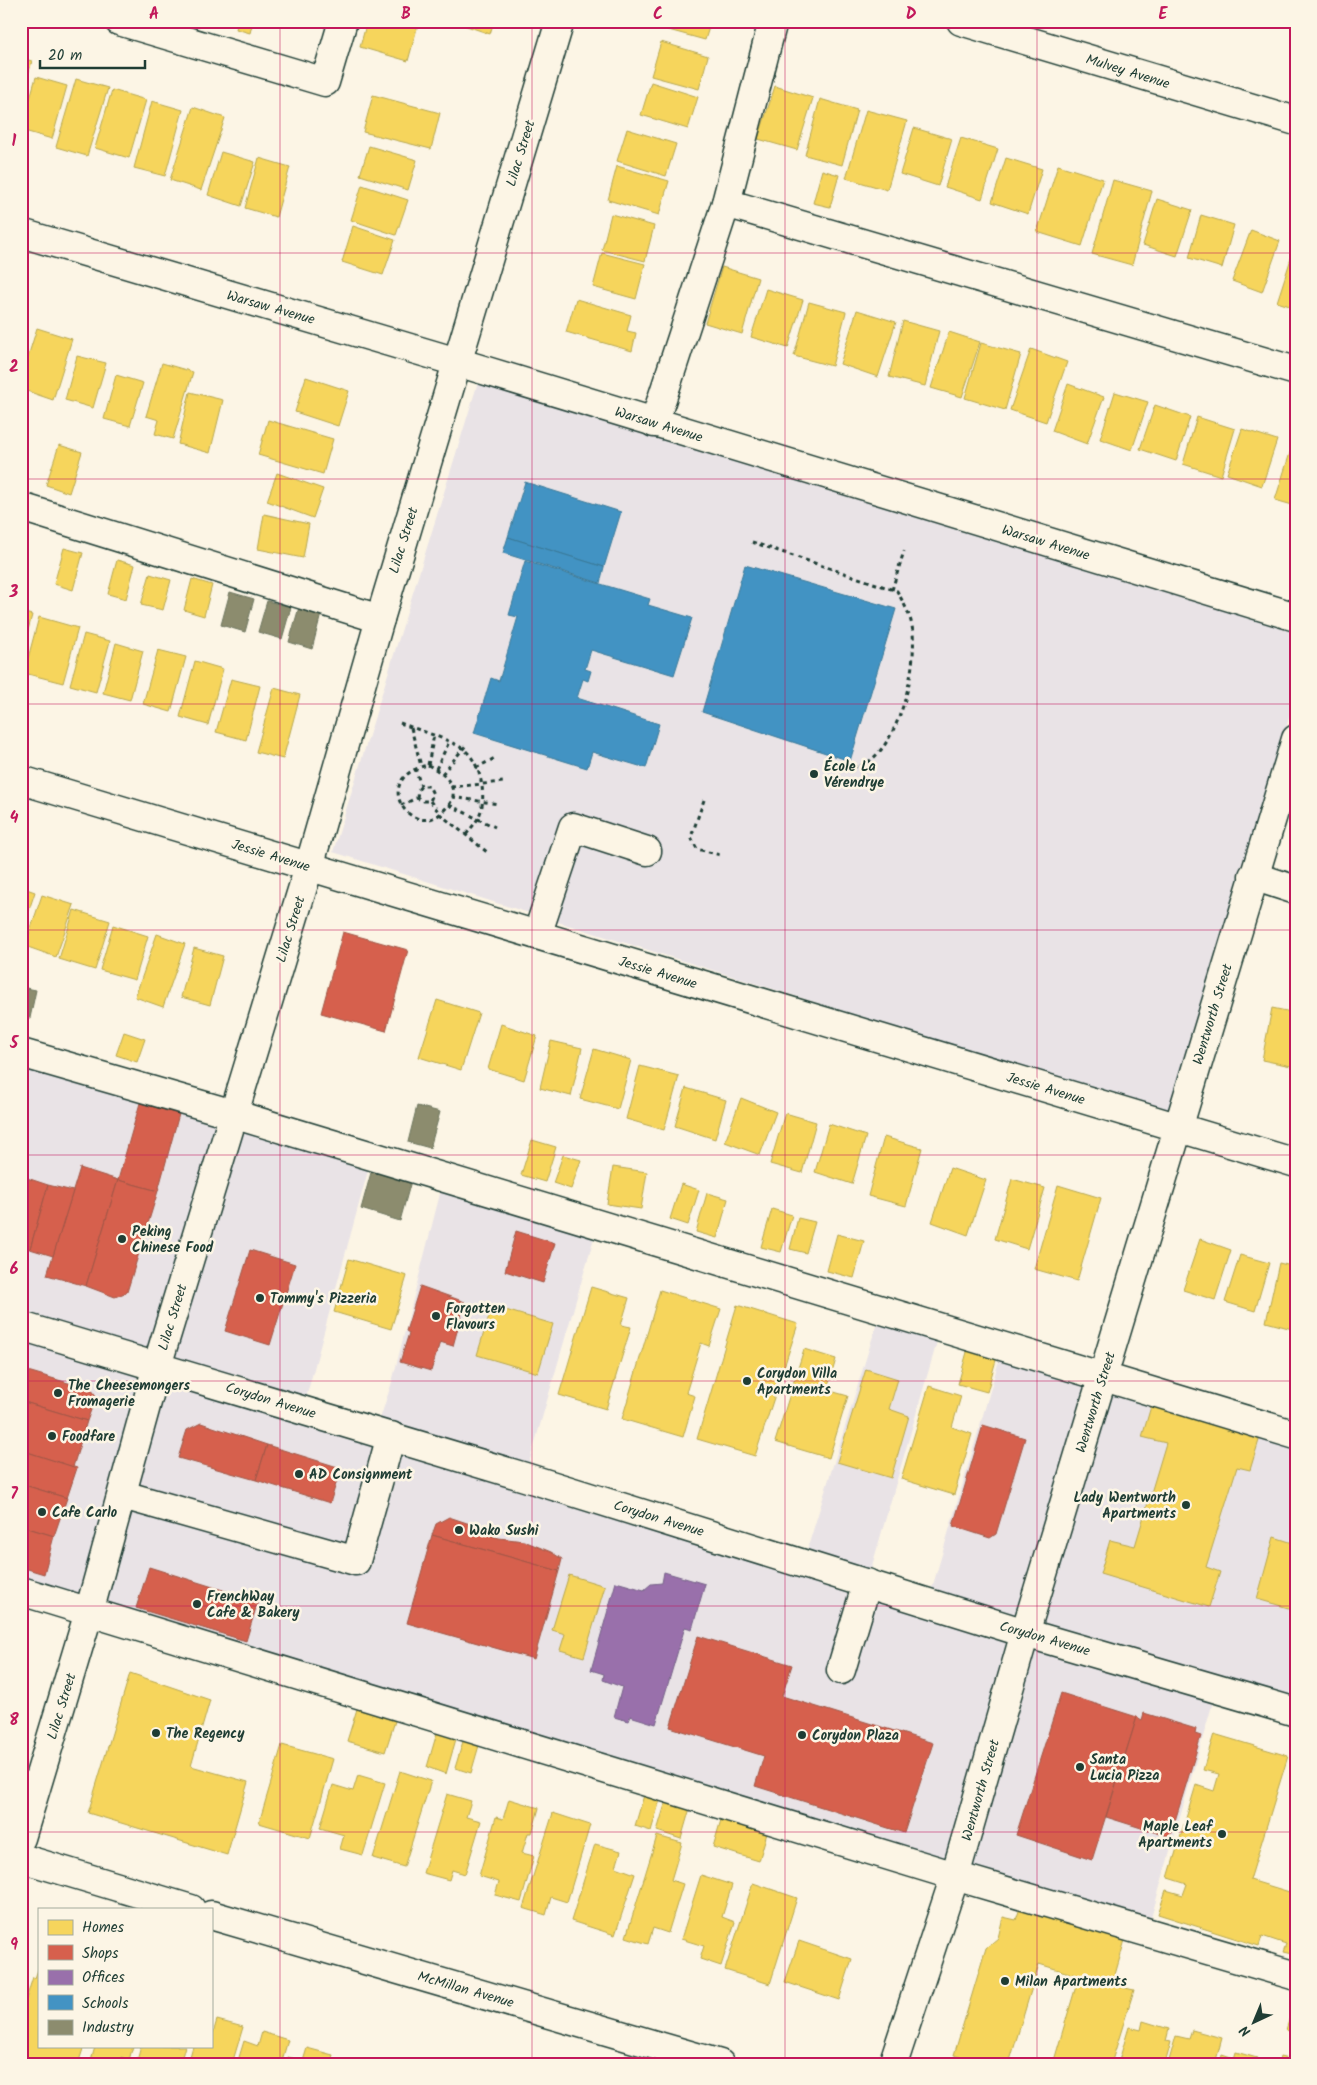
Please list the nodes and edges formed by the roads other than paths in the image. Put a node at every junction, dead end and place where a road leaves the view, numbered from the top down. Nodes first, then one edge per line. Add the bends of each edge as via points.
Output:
1 (119, 21) edge
2 (343, 21) edge
3 (560, 21) edge
4 (773, 21) edge
5 (961, 21) edge
6 (1296, 122) edge
7 (726, 203) junction
8 (21, 233) edge
9 (457, 362) junction
10 (1296, 371) edge
11 (654, 423) junction
12 (21, 507) edge
13 (1296, 617) edge
14 (380, 618) junction
15 (1296, 739) edge
16 (21, 780) edge
17 (647, 851) dead end
18 (309, 867) junction
19 (1253, 876) junction
20 (1296, 890) edge
21 (537, 935) junction
22 (21, 1053) edge
23 (233, 1114) junction
24 (1178, 1128) junction
25 (1296, 1163) edge
26 (21, 1326) edge
27 (157, 1366) junction
28 (1102, 1377) junction
29 (1296, 1435) edge
30 (391, 1436) junction
31 (123, 1495) junction
32 (867, 1583) junction
33 (21, 1591) edge
34 (89, 1612) junction
35 (1025, 1633) junction
36 (841, 1670) dead end
37 (1296, 1712) edge
38 (21, 1838) edge
39 (21, 1858) edge
40 (955, 1876) junction
41 (188, 1908) edge
42 (212, 1915) edge
43 (1296, 1976) edge
44 (720, 2064) edge
45 (893, 2064) edge

1 - 2 street via 325,82
3 - 9 street, Lilac Street
4 - 7 street
5 - 6 street, Mulvey Avenue
7 - 10 street
7 - 11 street
8 - 9 street, Warsaw Avenue
9 - 11 street, Warsaw Avenue
9 - 14 street, Lilac Street
11 - 13 street, Warsaw Avenue
12 - 14 street
14 - 18 street, Lilac Street
15 - 19 street, Wentworth Street
16 - 18 street, Jessie Avenue
17 - 21 street via 573,828
18 - 21 street, Jessie Avenue
18 - 23 street, Lilac Street
19 - 20 street
19 - 24 street, Wentworth Street
21 - 24 street, Jessie Avenue
22 - 23 street
23 - 27 street, Lilac Street
23 - 28 street
24 - 25 street, Jessie Avenue
24 - 28 street, Wentworth Street
26 - 27 street, Corydon Avenue
27 - 30 street, Corydon Avenue
27 - 31 street, Lilac Street
28 - 29 street
28 - 35 street, Wentworth Street
30 - 31 street via 356,1561
30 - 32 street, Corydon Avenue
31 - 34 street, Lilac Street
32 - 35 street, Corydon Avenue
32 - 36 street
33 - 34 street
34 - 38 street, Lilac Street
34 - 40 street
35 - 37 street, Corydon Avenue
35 - 40 street, Wentworth Street
39 - 41 street
40 - 43 street
40 - 45 street, Wentworth Street
42 - 44 street, McMillan Avenue

